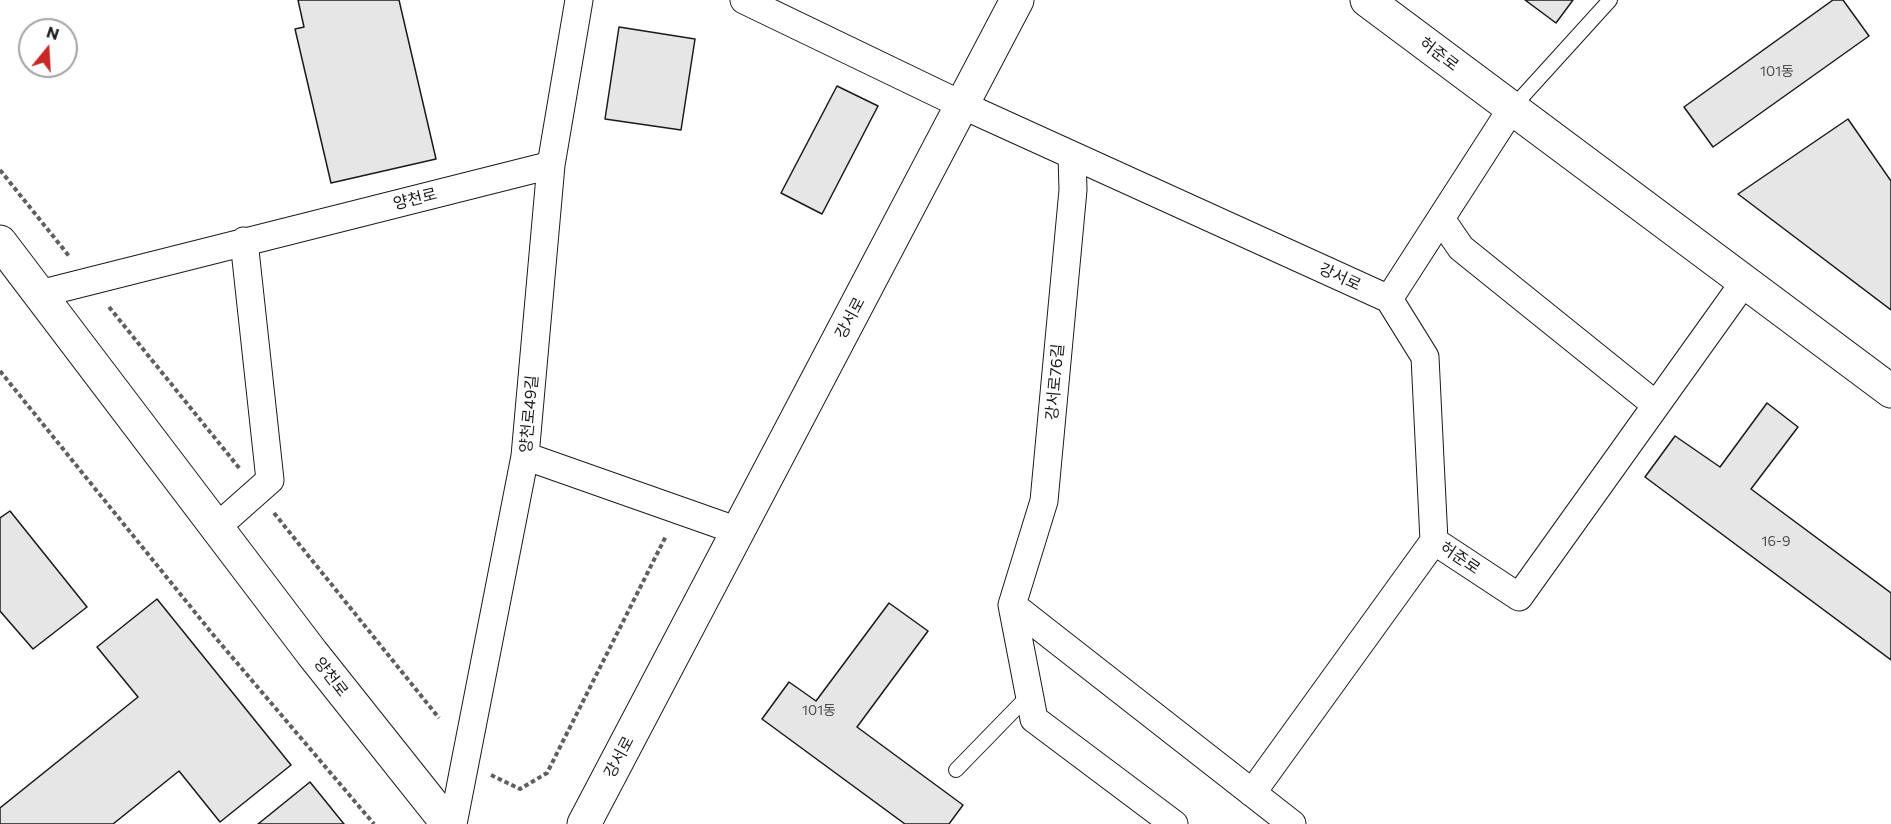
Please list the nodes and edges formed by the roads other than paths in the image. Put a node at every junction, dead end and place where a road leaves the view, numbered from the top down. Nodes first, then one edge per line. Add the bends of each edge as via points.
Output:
1 (579, 0) edge
2 (744, 0) edge
3 (1017, 0) edge
4 (1367, 0) edge
5 (1610, 0) edge
6 (962, 105) junction
7 (1512, 108) junction
8 (1072, 155) junction
9 (551, 165) junction
10 (1441, 219) junction
11 (244, 241) junction
12 (0, 242) edge
13 (1745, 282) junction
14 (39, 294) junction
15 (1389, 299) junction
16 (1891, 391) edge
17 (1656, 405) junction
18 (525, 456) junction
19 (217, 527) junction
20 (738, 531) junction
21 (1434, 541) junction
22 (1012, 605) junction
23 (1029, 695) junction
24 (956, 770) dead end
25 (1252, 793) junction
26 (448, 824) edge
27 (453, 824) edge
28 (584, 824) edge
29 (1174, 824) edge
30 (1292, 824) edge

1 - 9 street, 양천로49길
2 - 6 street, 강서로
3 - 6 main road, 강서로
4 - 7 main road, 허준로
5 - 7 lane
6 - 8 street, 강서로
6 - 20 main road, 강서로
7 - 10 street
7 - 13 main road, 허준로
8 - 15 street, 강서로
8 - 22 street, 강서로76길 via 1073,190 1044,501
9 - 11 street, 양천로
9 - 18 street, 양천로49길
10 - 15 street
10 - 17 street via 1461,248
11 - 14 street, 양천로
11 - 19 street via 270,480
12 - 14 main road, 양천로
13 - 16 main road, 허준로
13 - 17 street, 허준로
14 - 19 main road, 양천로
15 - 21 street, 허준로 via 1425,357
17 - 21 street, 허준로 via 1519,597
18 - 20 street
18 - 27 street, 양천로49길
19 - 26 main road, 양천로
20 - 28 main road, 강서로
21 - 25 street
22 - 23 street, 강서로76길
22 - 25 street
23 - 24 lane
23 - 29 street, 강서로76길 via 1034,719
25 - 30 street

